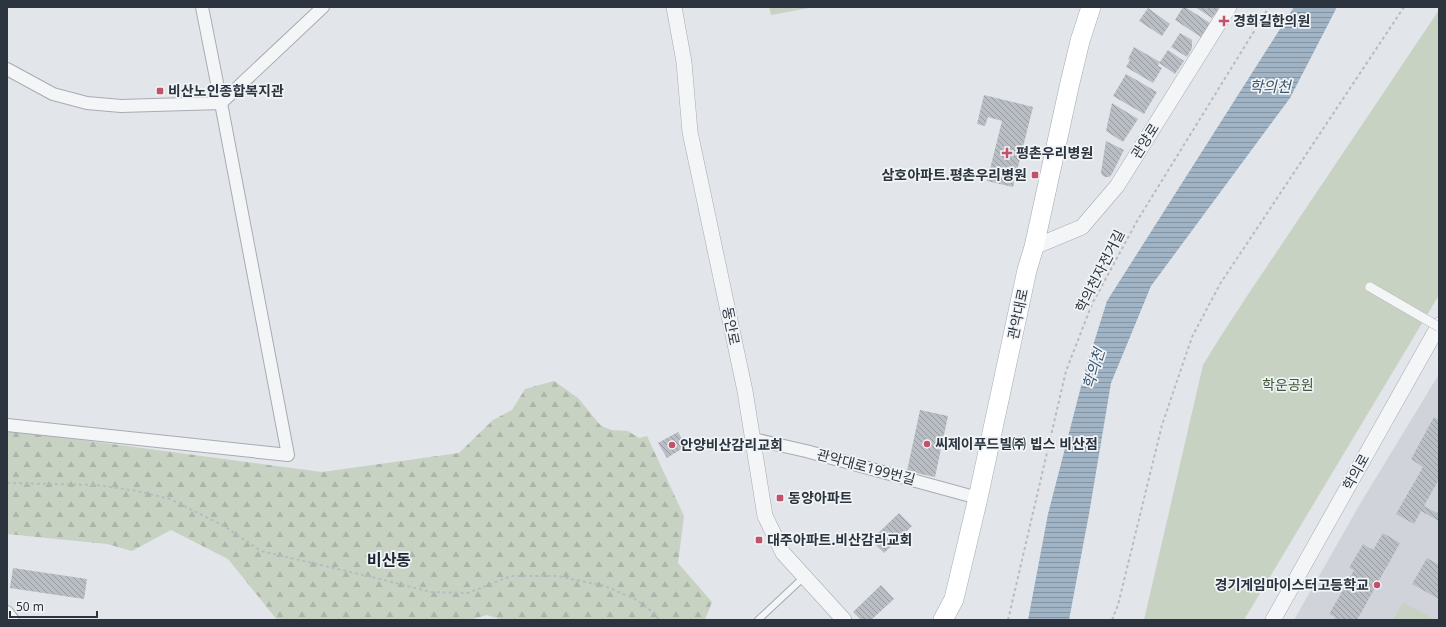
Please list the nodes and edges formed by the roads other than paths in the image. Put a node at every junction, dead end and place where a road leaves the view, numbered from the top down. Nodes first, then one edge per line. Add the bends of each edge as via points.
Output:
1 (202, 7) edge
2 (323, 7) edge
3 (674, 7) edge
4 (1091, 7) edge
5 (1229, 7) edge
6 (7, 69) edge
7 (221, 103) junction
8 (1034, 247) junction
9 (1370, 287) dead end
10 (1439, 326) edge
11 (7, 425) edge
12 (753, 439) junction
13 (978, 498) junction
14 (804, 577) junction
15 (7, 612) edge
16 (13, 620) edge
17 (758, 620) edge
18 (844, 620) edge
19 (943, 620) edge
20 (1273, 620) edge

1 - 7 street
2 - 7 street
3 - 12 street, 동안로 via 684,62 690,132
4 - 8 main road, 관악대로 via 1069,87
5 - 8 street, 관양로 via 1117,186 1082,227
6 - 7 street via 53,94 87,103 121,106
7 - 11 street via 288,455
8 - 13 main road, 관악대로
9 - 10 street, bridge
10 - 20 street, 학의로
12 - 13 street, 관악대로199번길
12 - 14 street, 동안로 via 765,516 784,554
13 - 19 main road, 관악대로 via 954,599
14 - 17 lane
14 - 18 street, 동안로
15 - 16 street

